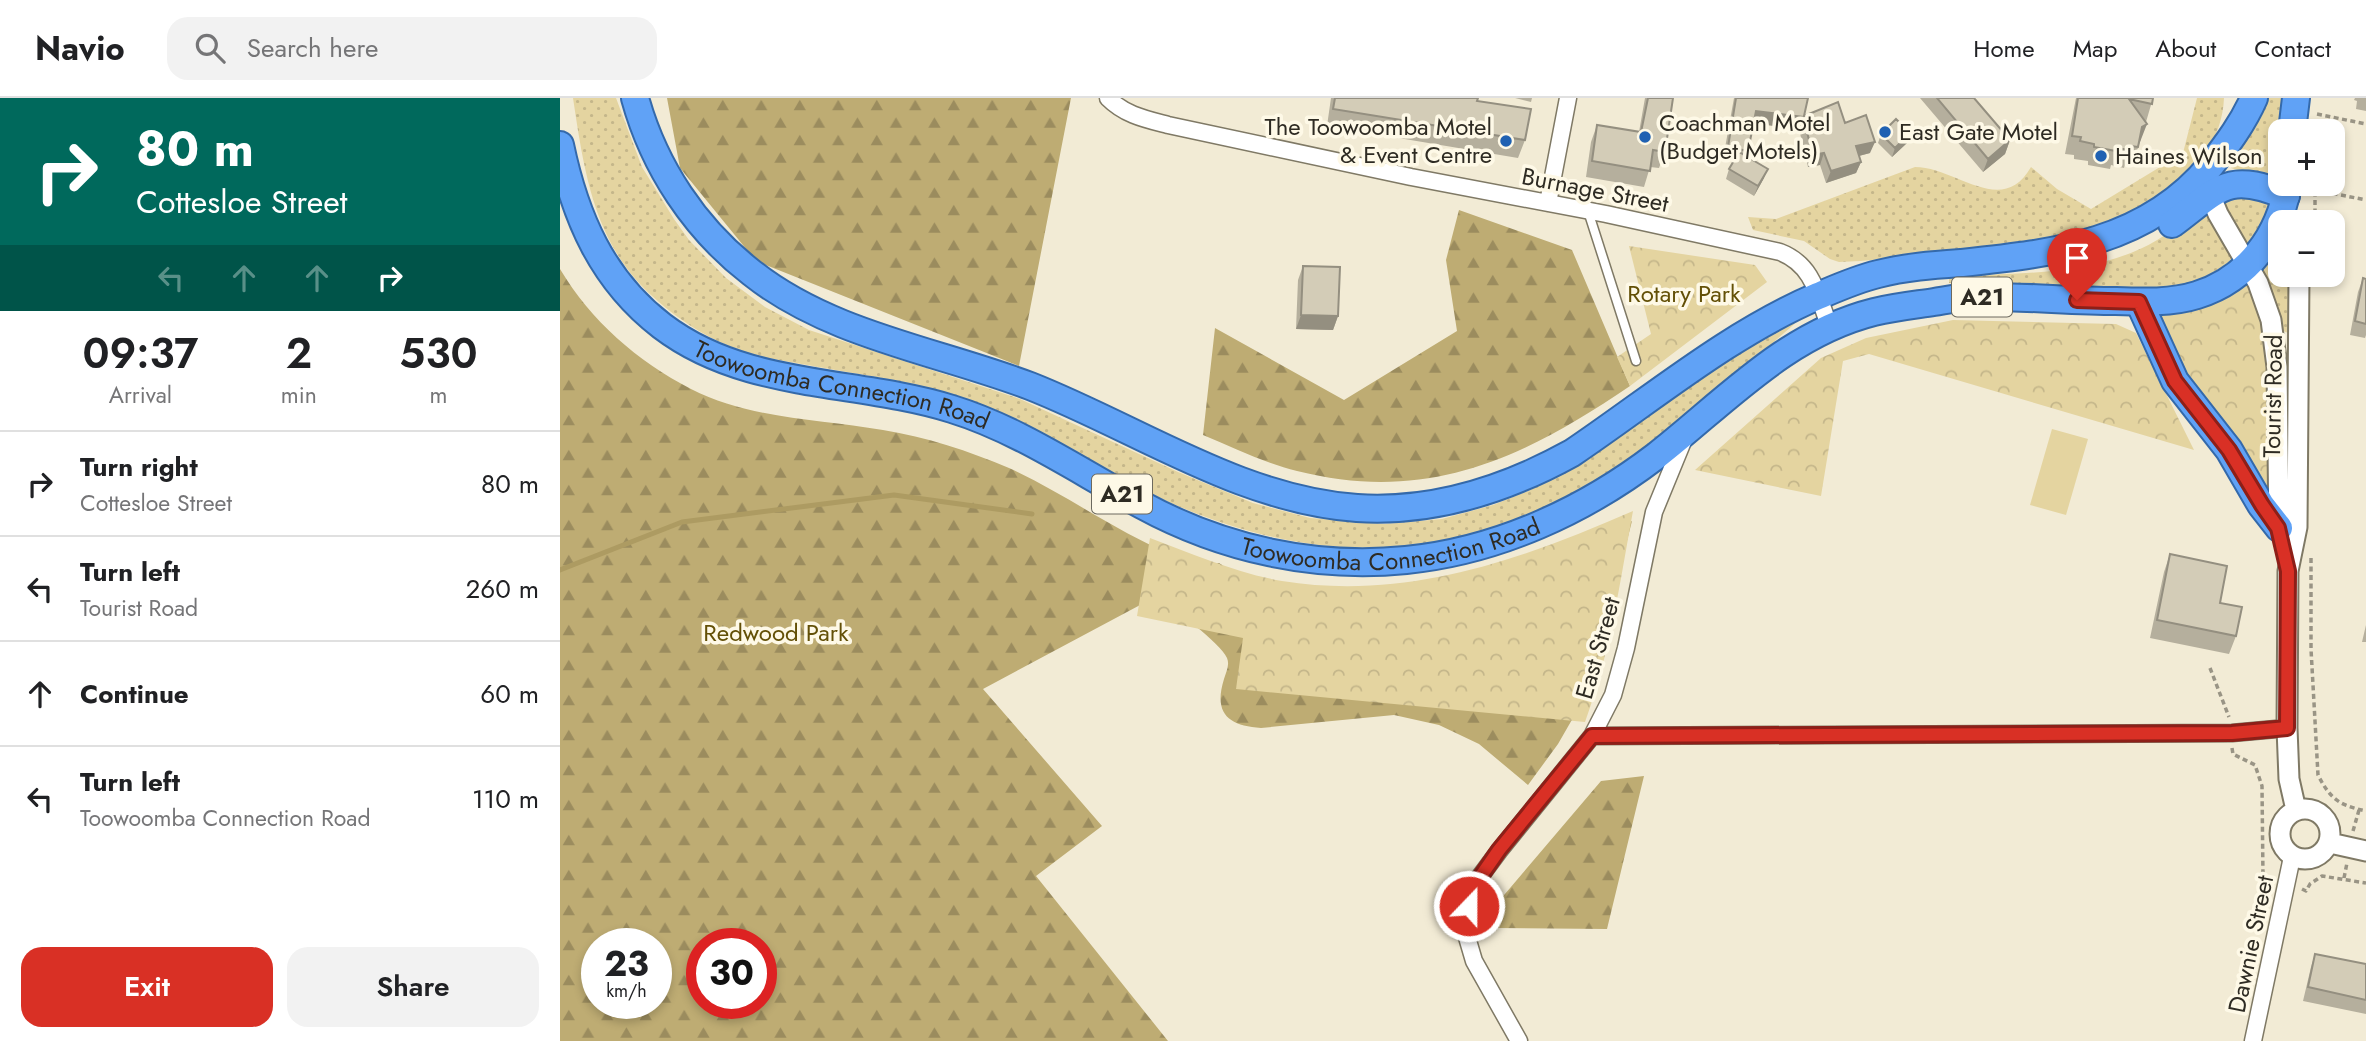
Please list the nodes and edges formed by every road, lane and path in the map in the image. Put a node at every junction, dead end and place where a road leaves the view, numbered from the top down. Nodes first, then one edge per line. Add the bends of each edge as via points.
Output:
1 (635, 98) edge
2 (1108, 98) edge
3 (1568, 98) edge
4 (2232, 98) edge
5 (2254, 98) edge
6 (2304, 106) edge
7 (2366, 124) edge
8 (2231, 139) junction
9 (560, 145) edge
10 (2206, 185) junction
11 (2345, 196) edge
12 (2366, 200) edge
13 (1548, 203) junction
14 (2284, 205) edge
15 (1588, 211) junction
16 (2248, 265) junction
17 (2299, 287) edge
18 (1818, 296) junction
19 (2139, 302) junction
20 (1829, 328) junction
21 (1636, 361) dead end
22 (1689, 428) junction
23 (2278, 528) junction
24 (2288, 571) junction
25 (2210, 668) dead end
26 (2232, 722) dead end
27 (2287, 728) junction
28 (1592, 736) junction
29 (2232, 742) dead end
30 (2326, 788) dead end
31 (2296, 810) junction
32 (2366, 811) edge
33 (2330, 844) junction
34 (2366, 851) edge
35 (2292, 857) junction
36 (2263, 878) dead end
37 (2366, 883) edge
38 (2300, 888) dead end
39 (1519, 1041) edge
40 (2253, 1041) edge

1 - 18 highway, Toowoomba Connection Road / A21 via 658,160 690,211 731,256 799,305 1034,388 1236,478 1326,505 1422,506 1519,480 1572,453 1728,346
2 - 13 street, Burnage Street via 1136,117 1168,125
3 - 13 street
4 - 8 highway
5 - 8 highway
6 - 7 path
8 - 10 highway
9 - 22 highway, Toowoomba Connection Road / A21 via 575,206 604,263 644,311 691,345 771,374 956,410 1027,441 1173,521 1229,543 1348,562 1405,560 1467,550 1564,513 1634,472
10 - 14 highway via 2264,186
10 - 16 street, Tourist Road
10 - 18 highway, Toowoomba Connection Road / A21 via 2169,226 2117,253 2063,264 2037,254 1900,270
11 - 12 path
13 - 15 street, Burnage Street
14 - 16 highway, Toowoomba Connection Road / A21 via 2268,242
15 - 18 street, Burnage Street via 1780,252 1803,266
15 - 21 lane
16 - 19 highway, Toowoomba Connection Road / A21 via 2221,285 2194,296
16 - 23 street, Tourist Road via 2265,299 2275,342
17 - 24 street, Tourist Road via 2297,527
18 - 20 street, Burnage Street
19 - 20 highway, Toowoomba Connection Road / A21 via 1968,297 1894,307
19 - 23 highway via 2175,381 2229,450
20 - 22 highway, Toowoomba Connection Road / A21 via 1762,368
22 - 28 street, East Street via 1654,512 1613,695
23 - 24 street, Tourist Road
24 - 27 street, Tourist Road
25 - 26 path
27 - 28 street via 2218,733
27 - 31 street, Tourist Road via 2289,779
28 - 39 street, East Street via 1474,886 1464,927 1474,961
29 - 36 path via 2232,754 2255,765 2262,786
30 - 32 path via 2340,805
31 - 33 street via 2311,809 2324,816 2331,829
31 - 35 street via 2284,818 2279,832 2282,846
33 - 34 street
33 - 35 street via 2321,855 2307,860
35 - 40 street, Dawnie Street
37 - 38 path via 2322,876 2306,891

